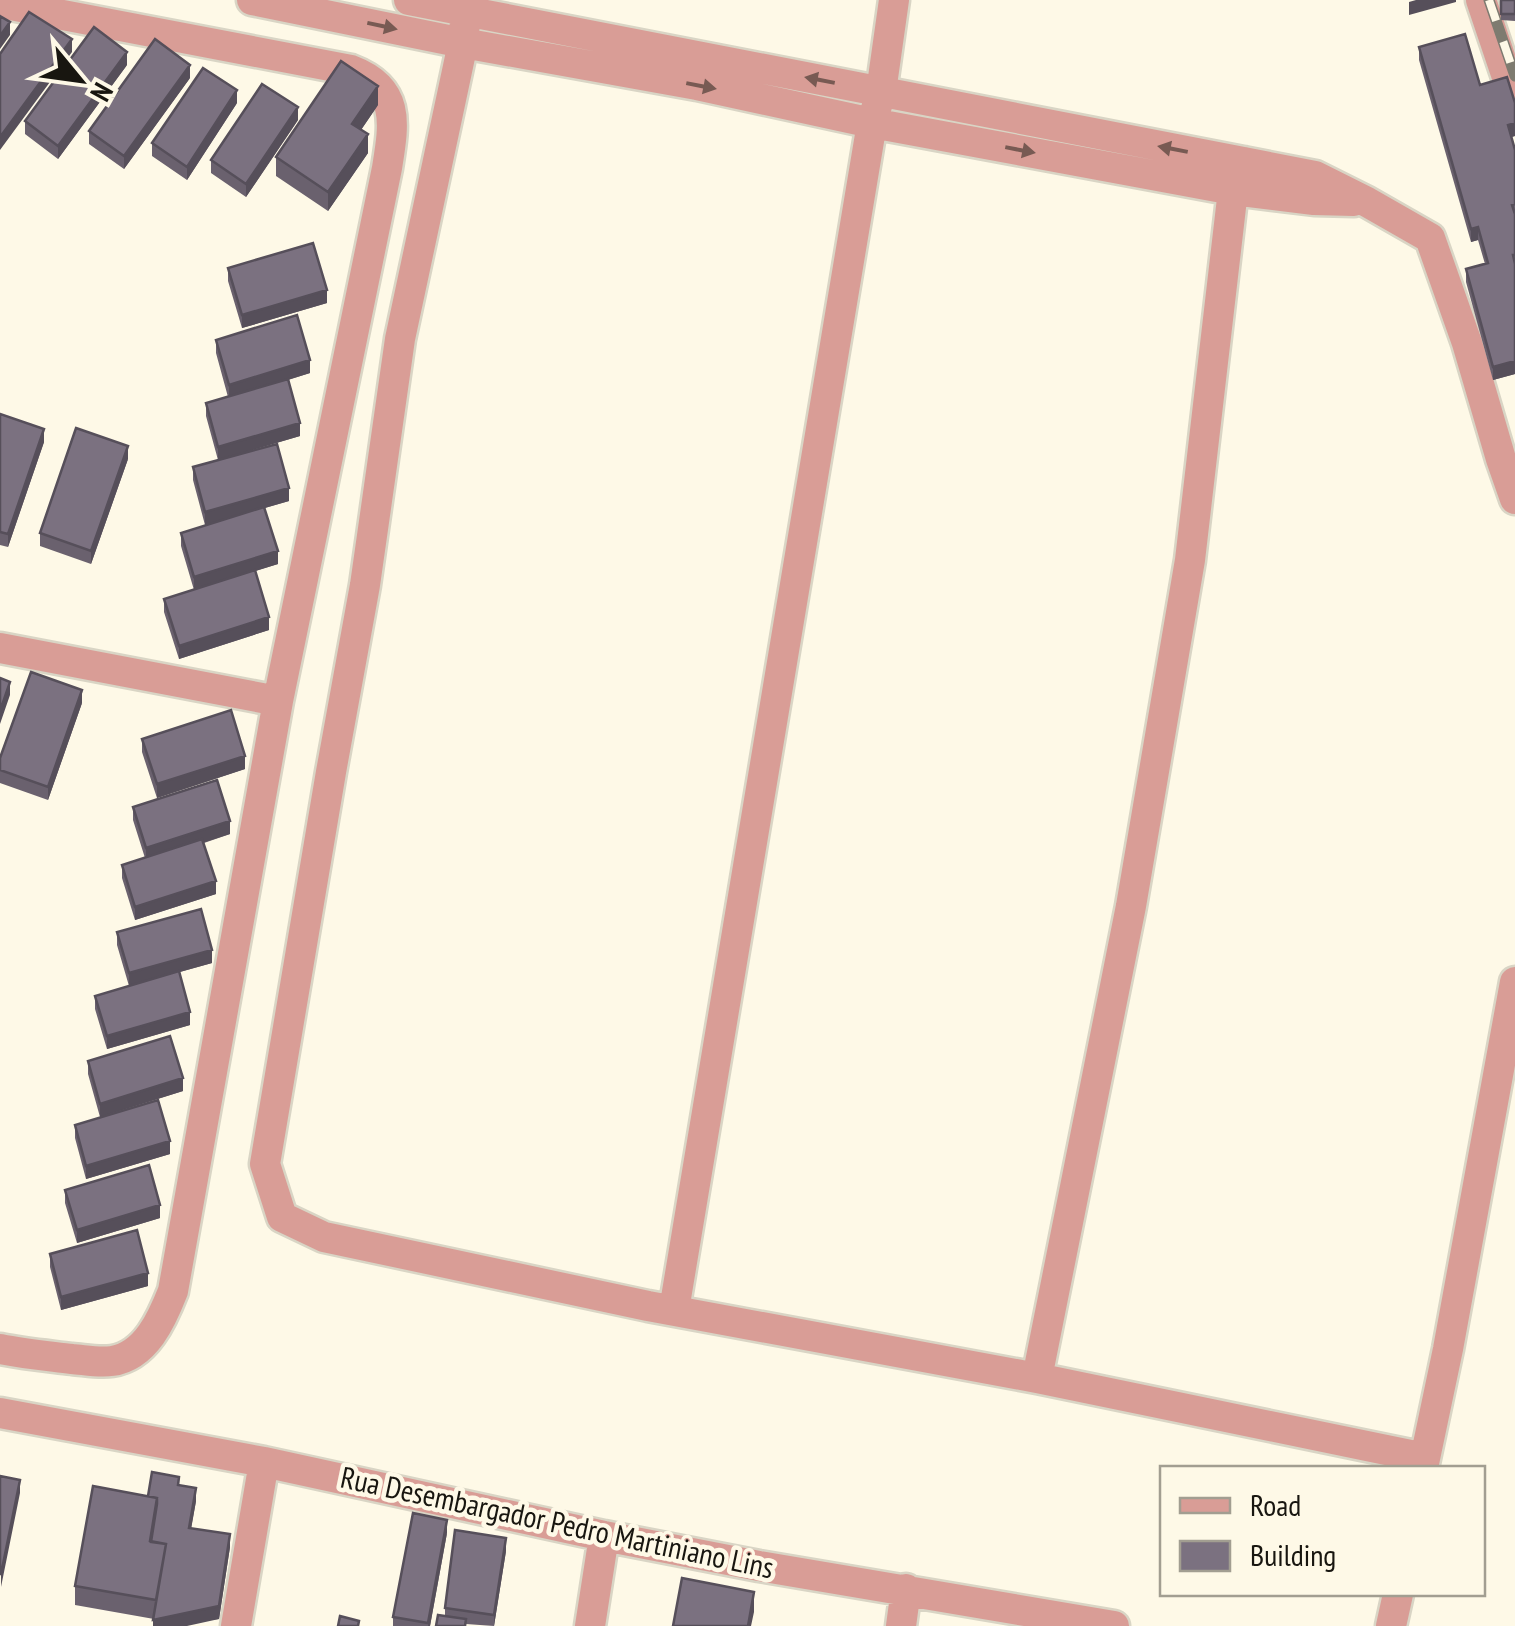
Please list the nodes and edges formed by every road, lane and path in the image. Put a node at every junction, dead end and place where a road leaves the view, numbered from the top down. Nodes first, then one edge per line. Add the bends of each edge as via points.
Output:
1 (252, 0) edge
2 (409, 0) edge
3 (894, 0) edge
4 (1481, 0) edge
5 (0, 3) edge
6 (466, 6) edge
7 (463, 43) junction
8 (881, 92) junction
9 (1515, 101) edge
10 (872, 123) junction
11 (1238, 176) junction
12 (1515, 498) edge
13 (0, 648) edge
14 (278, 700) junction
15 (1515, 982) edge
16 (674, 1310) junction
17 (0, 1349) edge
18 (1038, 1378) junction
19 (0, 1413) edge
20 (264, 1462) junction
21 (1424, 1463) edge
22 (604, 1536) junction
23 (906, 1590) junction
24 (1398, 1596) edge
25 (236, 1626) edge
26 (590, 1626) edge
27 (901, 1626) edge
28 (1114, 1626) edge
29 (1391, 1626) edge

1 -> 7 street
2 - 6 street
3 - 8 street
4 - 9 street
5 - 14 street via 351,70 373,82 390,104 387,168
6 - 7 street
8 -> 6 street
7 -> 10 street
7 - 16 street via 400,339 365,585 265,1164 282,1217 324,1238
8 - 10 street
11 -> 8 street
10 -> 11 street
10 - 16 street
11 - 12 street via 1314,200 1368,202 1430,238
11 - 18 street via 1190,560
13 - 14 street
14 - 17 street via 164,1313 139,1346 112,1361
15 - 21 street
16 - 18 street
18 - 21 street
19 - 20 street, Rua Desembargador Pedro Martiniano Lins
20 - 22 street, Rua Desembargador Pedro Martiniano Lins
20 - 25 street
22 - 23 street, Rua Desembargador Pedro Martiniano Lins
22 - 26 street
23 - 27 street
23 - 28 street, Rua Desembargador Pedro Martiniano Lins
24 - 29 street

